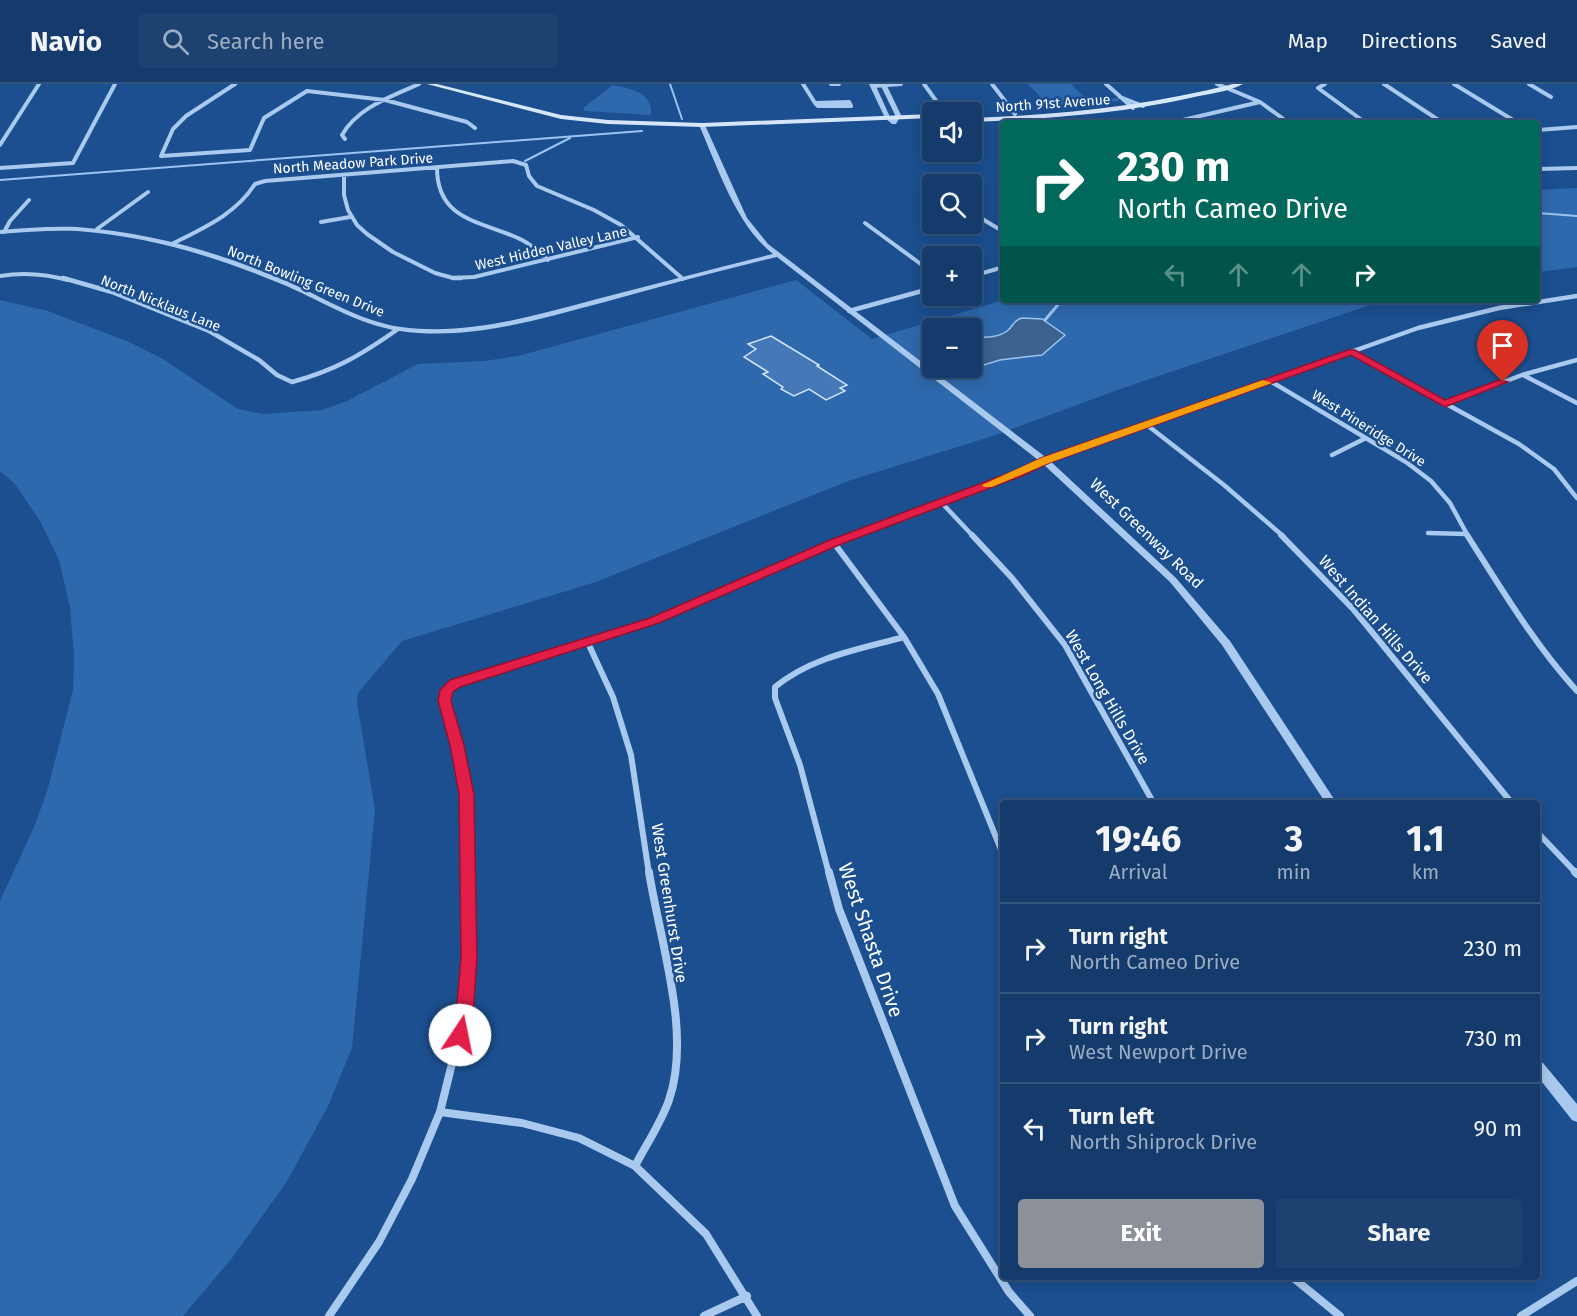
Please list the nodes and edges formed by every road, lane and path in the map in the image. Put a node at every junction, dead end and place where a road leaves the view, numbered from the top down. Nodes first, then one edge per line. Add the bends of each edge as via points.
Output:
1 (39, 84) edge
2 (116, 84) edge
3 (235, 84) edge
4 (421, 84) edge
5 (430, 84) edge
6 (803, 84) edge
7 (831, 84) edge
8 (839, 84) edge
9 (901, 84) edge
10 (924, 84) edge
11 (992, 84) edge
12 (1106, 84) edge
13 (1217, 84) edge
14 (1240, 84) edge
15 (1325, 84) edge
16 (1385, 84) edge
17 (1454, 84) edge
18 (1529, 84) edge
19 (873, 85) edge
20 (884, 85) edge
21 (1227, 88) junction
22 (1120, 97) junction
23 (1551, 97) dead end
24 (385, 100) junction
25 (849, 102) dead end
26 (937, 102) edge
27 (1260, 102) junction
28 (1125, 103) junction
29 (503, 105) junction
30 (1134, 105) junction
31 (982, 116) edge
32 (922, 117) edge
33 (1201, 117) junction
34 (1017, 118) edge
35 (893, 120) junction
36 (982, 120) edge
37 (1186, 120) edge
38 (1204, 120) edge
39 (1285, 120) edge
40 (1362, 120) edge
41 (1439, 120) edge
42 (1513, 120) edge
43 (922, 121) edge
44 (702, 125) junction
45 (1577, 127) edge
46 (475, 128) dead end
47 (1540, 130) edge
48 (345, 139) dead end
49 (0, 145) edge
50 (0, 168) edge
51 (438, 168) junction
52 (1577, 168) edge
53 (1540, 169) edge
54 (344, 175) junction
55 (148, 192) dead end
56 (29, 200) dead end
57 (350, 217) junction
58 (982, 219) edge
59 (321, 222) dead end
60 (865, 223) dead end
61 (97, 230) junction
62 (1000, 230) edge
63 (2, 232) edge
64 (638, 237) junction
65 (172, 244) junction
66 (776, 255) junction
67 (548, 260) junction
68 (922, 265) edge
69 (1000, 268) edge
70 (982, 273) edge
71 (0, 276) edge
72 (683, 279) junction
73 (922, 291) edge
74 (1577, 296) edge
75 (1540, 300) edge
76 (1524, 303) edge
77 (849, 311) junction
78 (398, 329) junction
79 (1352, 352) junction
80 (1577, 360) edge
81 (1522, 375) junction
82 (1270, 381) junction
83 (1577, 403) edge
84 (1445, 404) junction
85 (1147, 426) junction
86 (1365, 438) junction
87 (1332, 455) dead end
88 (1045, 461) junction
89 (1577, 498) edge
90 (940, 501) junction
91 (1428, 533) dead end
92 (1466, 534) junction
93 (834, 543) junction
94 (904, 637) junction
95 (588, 643) junction
96 (1577, 691) edge
97 (1152, 800) edge
98 (1330, 800) edge
99 (1509, 800) edge
100 (1540, 835) edge
101 (1000, 847) edge
102 (1577, 874) edge
103 (1540, 1069) edge
104 (440, 1112) junction
105 (1577, 1115) edge
106 (635, 1166) junction
107 (1000, 1278) edge
108 (1001, 1280) edge
109 (1296, 1280) edge
110 (1577, 1281) edge
111 (747, 1296) junction
112 (329, 1316) edge
113 (704, 1316) edge
114 (757, 1316) edge
115 (1030, 1316) edge
116 (1340, 1316) edge
117 (1521, 1316) edge

1 - 49 street
2 - 50 street via 73,163
3 - 24 street via 186,116 173,129 161,156 250,150 264,118 307,91
4 - 24 street
4 - 29 main road
5 - 29 main road
6 - 25 street via 821,108 851,106
7 - 8 street
9 - 20 street
10 - 26 street
11 - 34 street
12 - 22 street
13 - 21 street
13 - 30 main road, North 91st Avenue
14 - 21 main road, North 91st Avenue
15 - 40 street via 1318,87
16 - 41 street
17 - 42 street
18 - 23 street
19 - 20 street
19 - 35 street
20 - 35 street
21 - 27 street
21 - 30 main road, North 91st Avenue
22 - 28 street
22 - 30 street
24 - 46 street via 461,120
24 - 48 street via 351,121 342,135
27 - 33 street
27 - 39 street
28 - 30 main road, North 91st Avenue
28 - 34 main road, North 91st Avenue
29 - 44 main road via 561,117
30 - 34 main road, North 91st Avenue
31 - 34 main road, North 91st Avenue
32 - 35 main road
33 - 37 street
33 - 38 street
34 - 36 main road, North 91st Avenue
35 - 43 main road
35 - 44 main road via 771,128
44 - 66 street, West Greenway Road via 744,218
45 - 47 street
51 - 54 street, North Meadow Park Drive
51 - 64 street, North Meadow Park Drive via 522,162 537,186 594,210
51 - 67 street via 437,184 442,198 456,210 533,246
52 - 53 street
54 - 57 street via 343,190
54 - 65 street, North Meadow Park Drive via 255,184 237,208
55 - 61 street
56 - 63 street
57 - 59 street
57 - 67 street, West Hidden Valley Lane via 383,246 446,277 474,277
58 - 62 street
60 - 68 street
61 - 63 street, North Bowling Green Drive
61 - 65 street, North Bowling Green Drive
64 - 67 street, West Hidden Valley Lane
64 - 72 street
65 - 78 street, North Bowling Green Drive via 264,274 363,320
66 - 72 street, North Bowling Green Drive
66 - 77 street, West Greenway Road
69 - 70 street
71 - 78 street, North Nicklaus Lane via 54,276 112,292 209,331 292,382 357,358
72 - 78 street, North Bowling Green Drive via 492,327 447,332
73 - 77 street
74 - 75 street
76 - 79 street via 1451,318
77 - 88 street, West Greenway Road
79 - 82 street
79 - 84 street
80 - 81 street
81 - 83 street
81 - 84 street
82 - 85 street
82 - 86 street, West Pineridge Drive
84 - 89 street via 1519,444 1554,469
85 - 88 street
85 - 99 street, West Indian Hills Drive via 1221,482 1297,549 1359,615
86 - 87 street
86 - 92 street, West Pineridge Drive via 1431,481 1450,503
88 - 90 street
88 - 98 street, West Greenway Road via 1173,580 1226,643
90 - 93 street
90 - 97 street, West Long Hills Drive via 1012,578 1065,645
91 - 92 street
92 - 96 street, West Pineridge Drive via 1525,625
93 - 94 street
93 - 95 street via 674,613
94 - 101 street via 938,694
94 - 107 street, West Shasta Drive via 835,656 783,679 775,687 775,698 800,765 839,909 955,1206
95 - 104 street via 455,683 447,690 445,701 467,794 469,958 464,1015
95 - 106 street, West Greenhurst Drive via 613,697 631,755 677,1020 678,1061 669,1101
100 - 102 street
103 - 105 street
104 - 106 street via 522,1123 579,1138
104 - 112 street via 412,1179 379,1242
106 - 111 street via 706,1234
108 - 115 street, West Shasta Drive
109 - 116 street
110 - 117 street
111 - 113 street
111 - 114 street

